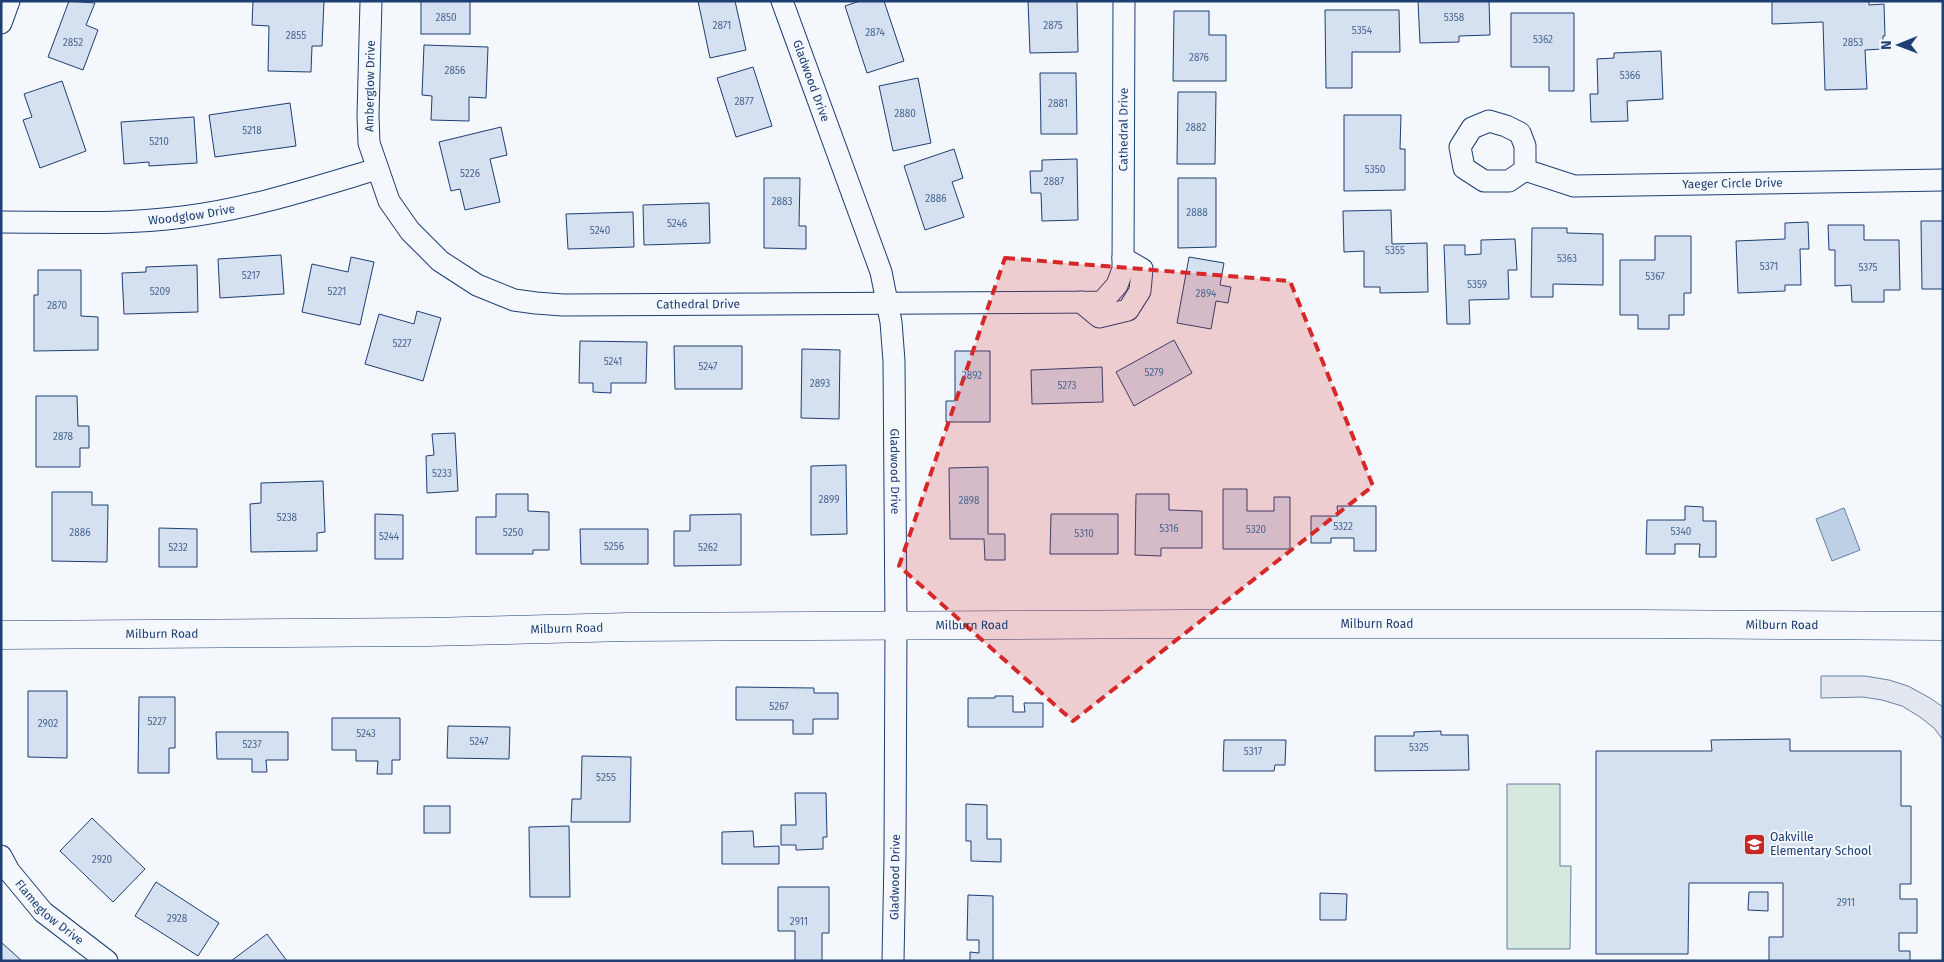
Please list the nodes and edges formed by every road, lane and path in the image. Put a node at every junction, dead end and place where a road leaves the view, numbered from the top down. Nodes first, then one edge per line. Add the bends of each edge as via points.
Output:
1 (9, 1) edge
2 (371, 1) edge
3 (782, 1) edge
4 (1124, 1) edge
5 (1, 23) edge
6 (377, 169) junction
7 (1525, 170) dead end
8 (1943, 180) edge
9 (1, 222) edge
10 (888, 302) junction
11 (896, 625) junction
12 (1943, 626) edge
13 (1, 635) edge
14 (1, 856) edge
15 (107, 961) edge
16 (893, 961) edge

1 - 5 street
2 - 6 street, Amberglow Drive via 368,115 369,143
3 - 10 street, Gladwood Drive via 881,272
4 - 10 street, Cathedral Drive via 1123,270 1118,285 1102,302
6 - 9 street, Woodglow Drive via 261,203 184,217 125,223
6 - 10 street, Cathedral Drive via 389,201 410,231 440,261 477,285 514,300 563,305
7 - 8 street, Yaeger Circle Drive via 1574,186
10 - 11 street, Gladwood Drive via 894,361
11 - 12 street, Milburn Road
11 - 13 street, Milburn Road
11 - 16 street, Gladwood Drive
14 - 15 street, Flameglow Drive via 9,871 43,912

